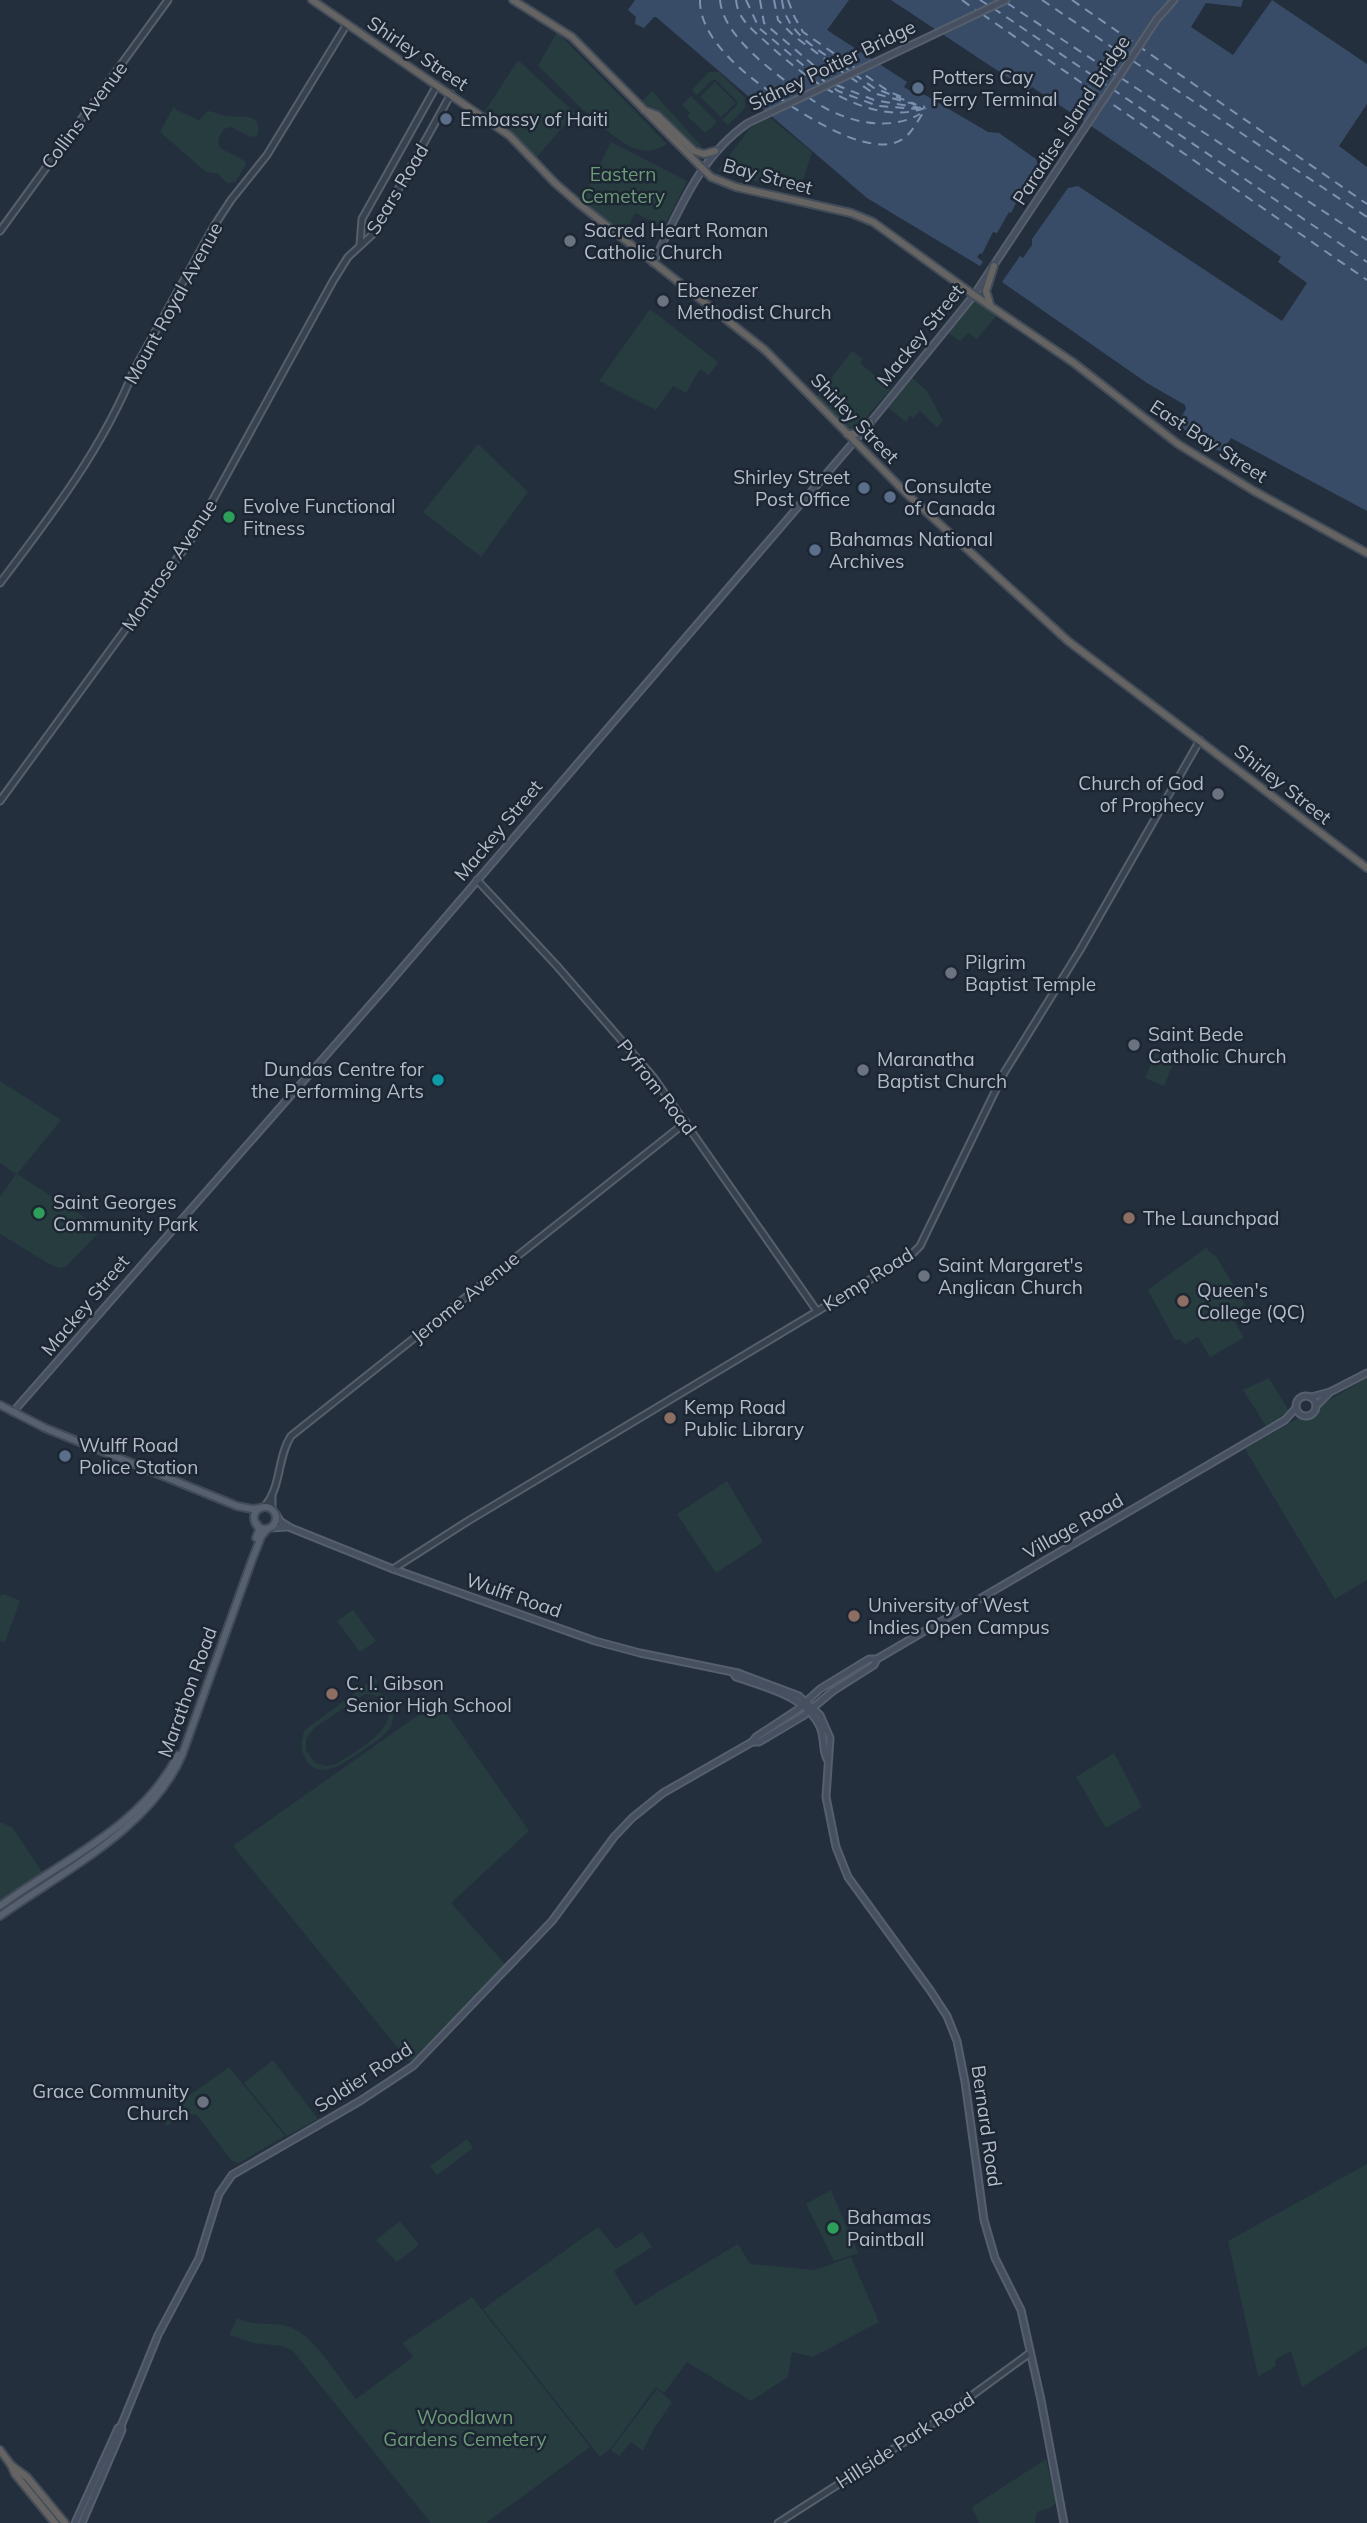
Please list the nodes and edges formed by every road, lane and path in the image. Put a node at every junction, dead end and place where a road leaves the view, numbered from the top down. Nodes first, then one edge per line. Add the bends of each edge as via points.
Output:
1 (168, 0) edge
2 (312, 0) edge
3 (513, 0) edge
4 (1006, 0) edge
5 (1174, 0) edge
6 (347, 24) junction
7 (437, 85) junction
8 (451, 94) junction
9 (642, 109) junction
10 (715, 151) junction
11 (701, 169) junction
12 (0, 231) edge
13 (360, 245) junction
14 (653, 262) junction
15 (996, 263) junction
16 (974, 295) junction
17 (991, 306) junction
18 (870, 423) junction
19 (846, 434) junction
20 (854, 441) junction
21 (1367, 553) edge
22 (0, 583) edge
23 (1200, 740) junction
24 (0, 801) edge
25 (1367, 868) edge
26 (477, 880) junction
27 (686, 1122) junction
28 (817, 1311) junction
29 (1367, 1373) edge
30 (1330, 1392) junction
31 (1311, 1397) junction
32 (0, 1405) edge
33 (1316, 1406) junction
34 (1296, 1408) junction
35 (13, 1412) junction
36 (1302, 1415) junction
37 (1285, 1420) junction
38 (237, 1506) junction
39 (268, 1509) junction
40 (256, 1524) junction
41 (268, 1528) junction
42 (291, 1528) junction
43 (393, 1569) junction
44 (877, 1659) junction
45 (805, 1704) junction
46 (811, 1710) junction
47 (752, 1742) junction
48 (0, 1906) edge
49 (0, 1916) edge
50 (1030, 2353) junction
51 (121, 2426) junction
52 (0, 2450) edge
53 (11, 2465) junction
54 (55, 2523) edge
55 (65, 2523) edge
56 (75, 2523) edge
57 (82, 2523) edge
58 (778, 2523) edge
59 (1064, 2523) edge

1 - 12 street, Collins Avenue
2 - 6 highway, Shirley Street
3 - 9 highway, Bay Street via 572,37
4 - 10 main road, Sidney Poitier Bridge via 748,123
5 - 15 main road, Paradise Island Bridge
6 - 7 highway, Shirley Street
6 - 22 street, Mount Royal Avenue via 267,155 214,226 71,485
7 - 8 highway, Shirley Street
7 - 13 street via 362,219
8 - 13 street, Sears Road via 373,233
8 - 14 highway, Shirley Street via 510,136 555,183
9 - 10 highway via 657,115 694,151
9 - 11 highway, Bay Street
10 - 11 main road
11 - 14 main road
11 - 16 highway, Bay Street via 736,187 862,216
13 - 24 street, Montrose Avenue via 333,281 192,538
14 - 19 highway, Shirley Street via 765,349
15 - 16 main road, Mackey Street
15 - 17 highway via 986,291
16 - 17 highway, East Bay Street
16 - 18 main road, Mackey Street
17 - 21 highway, East Bay Street via 1178,444
18 - 19 highway via 855,434
18 - 20 main road, Mackey Street
19 - 20 highway, Shirley Street
20 - 23 highway, Shirley Street via 1066,639
20 - 26 main road, Mackey Street
23 - 25 highway, Shirley Street
23 - 28 street, Kemp Road via 1004,1073 925,1240 911,1255
26 - 27 street, Pyfrom Road via 635,1054
26 - 35 main road, Mackey Street
27 - 28 street, Pyfrom Road
27 - 39 street, Jerome Avenue via 291,1436
28 - 43 street, Kemp Road
29 - 30 main road, Village Road
30 - 31 main road, Village Road
30 - 33 main road, Village Road
31 - 33 main road
31 - 34 main road, Village Road via 1300,1398
32 - 35 main road
33 - 36 main road, Village Road via 1312,1414
34 - 36 main road
34 - 37 main road, Village Road
35 - 38 main road
36 - 37 main road, Village Road
37 - 44 main road, Village Road
38 - 39 main road
38 - 40 main road
39 - 40 main road, Marathon Road via 254,1516
39 - 41 main road, Marathon Road via 276,1521
39 - 42 main road, Wulff Road
40 - 41 main road
40 - 48 main road, Marathon Road via 258,1534 168,1773 149,1798 112,1830
41 - 42 main road, Wulff Road
41 - 49 main road, Marathon Road via 259,1540 169,1780 128,1825
42 - 43 main road, Wulff Road
43 - 45 main road, Wulff Road via 603,1643 738,1673 780,1687
44 - 45 main road, Village Road via 869,1659 820,1689
44 - 46 main road, Village Road
45 - 46 main road, Wulff Road
45 - 47 main road, Soldier Road
46 - 47 main road, Soldier Road
46 - 50 main road, Bernard Road via 823,1719 830,1738 826,1797 841,1862 947,2016 957,2041 984,2220 995,2258 1021,2310
47 - 51 main road, Soldier Road via 653,1800 632,1818 539,1935 413,2066 230,2177 217,2198 199,2258 158,2335
50 - 58 street, Hillside Park Road via 937,2421
50 - 59 main road, Bernard Road
51 - 56 main road, Soldier Road
51 - 57 main road, Soldier Road
52 - 53 highway
53 - 54 highway
53 - 55 highway via 27,2477

